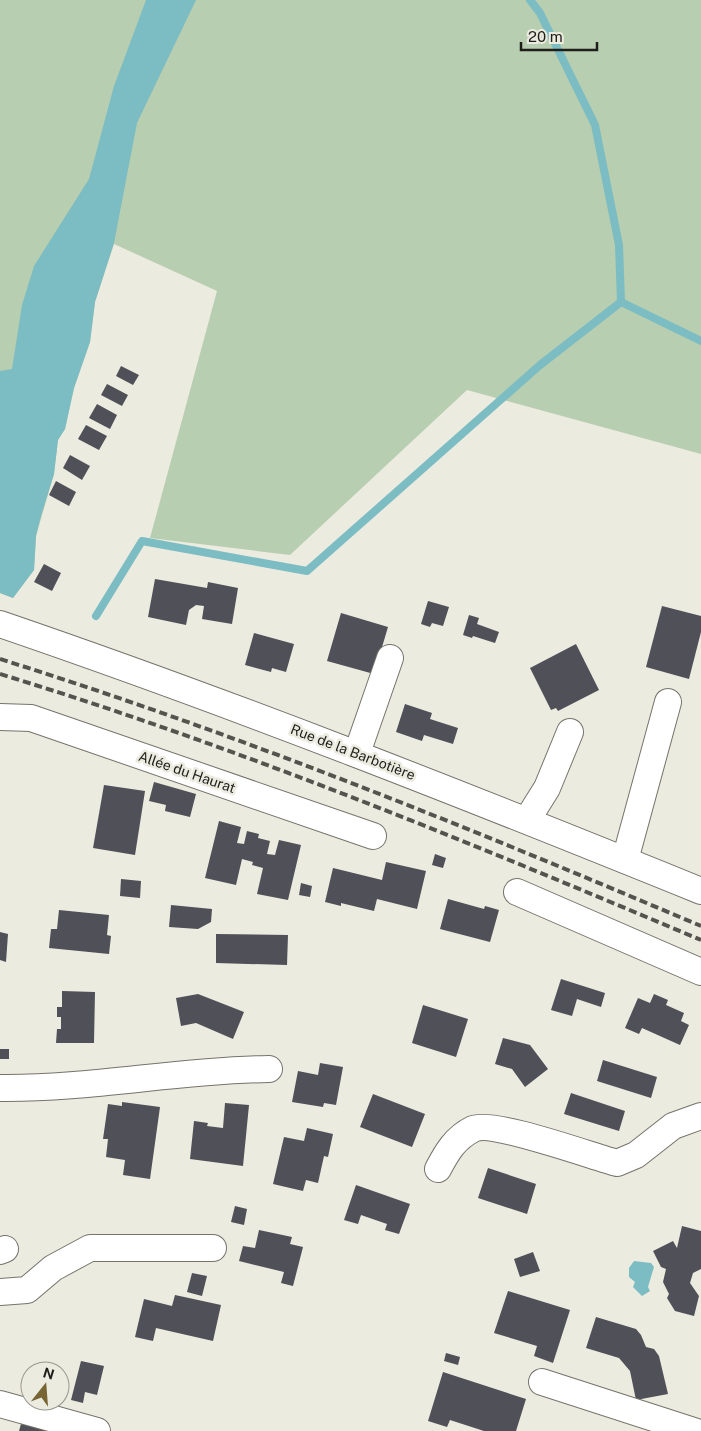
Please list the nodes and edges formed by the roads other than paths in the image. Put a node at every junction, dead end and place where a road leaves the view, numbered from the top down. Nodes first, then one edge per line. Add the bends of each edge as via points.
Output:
1 (0, 624) edge
2 (390, 658) dead end
3 (668, 702) dead end
4 (0, 717) edge
5 (570, 732) dead end
6 (357, 753) junction
7 (527, 820) junction
8 (373, 836) dead end
9 (625, 860) junction
10 (701, 891) edge
11 (517, 892) dead end
12 (701, 972) edge
13 (269, 1069) dead end
14 (0, 1088) edge
15 (701, 1116) edge
16 (438, 1169) dead end
17 (212, 1248) dead end
18 (0, 1292) edge
19 (542, 1382) dead end
20 (0, 1404) edge
21 (96, 1431) edge
22 (694, 1431) edge

1 - 6 street, Rue de la Barbotière
2 - 6 street
3 - 9 street
4 - 8 street, Allée du Haurat via 31,718
5 - 7 street via 548,788
6 - 7 street, Rue de la Barbotière
7 - 9 street, Rue de la Barbotière
9 - 10 street, Rue de la Barbotière
11 - 12 street
13 - 14 street via 225,1070 39,1088
15 - 16 street via 673,1126 636,1155 617,1163 498,1128 474,1128 452,1144
17 - 18 street via 90,1248 53,1268 26,1290
19 - 22 street
20 - 21 street

